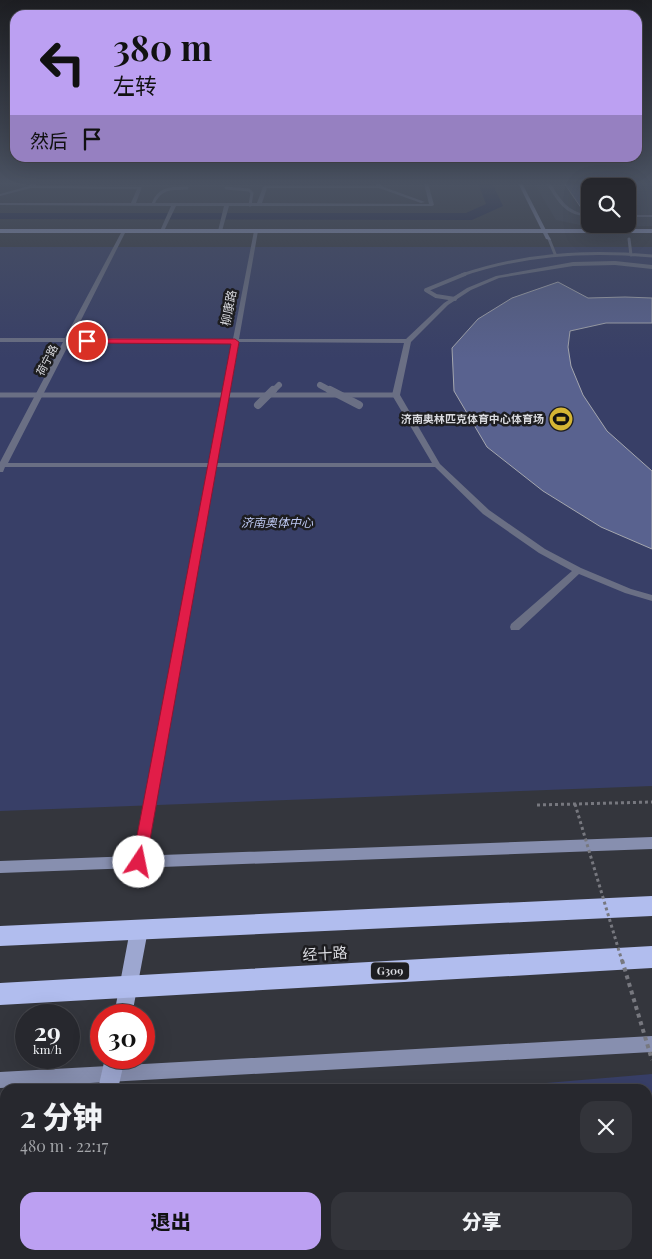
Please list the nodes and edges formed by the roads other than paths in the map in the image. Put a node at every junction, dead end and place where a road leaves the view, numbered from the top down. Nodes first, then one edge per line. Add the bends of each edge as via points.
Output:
1 (118, 242) edge
2 (255, 242) edge
3 (550, 242) edge
4 (630, 242) edge
5 (555, 254) junction
6 (631, 255) junction
7 (652, 256) edge
8 (652, 267) edge
9 (455, 299) junction
10 (0, 340) edge
11 (68, 340) junction
12 (408, 341) junction
13 (235, 342) junction
14 (280, 384) dead end
15 (318, 384) dead end
16 (0, 395) edge
17 (40, 395) junction
18 (226, 395) junction
19 (396, 395) junction
20 (258, 405) dead end
21 (359, 405) dead end
22 (213, 465) junction
23 (437, 465) junction
24 (1, 467) edge
25 (578, 570) junction
26 (652, 598) edge
27 (515, 627) dead end
28 (652, 843) edge
29 (139, 862) junction
30 (0, 867) edge
31 (652, 906) edge
32 (138, 930) junction
33 (0, 936) edge
34 (652, 957) edge
35 (128, 986) junction
36 (0, 994) edge
37 (125, 1004) edge
38 (652, 1044) edge
39 (111, 1073) edge
40 (0, 1080) edge

1 - 11 street, 荷宁路
2 - 13 street, 柳康路
3 - 5 lane
4 - 6 lane
5 - 6 lane
5 - 9 lane via 495,264 450,278 426,290 436,296
6 - 7 lane
8 - 9 street via 615,263 541,268 498,277 469,289
9 - 12 street
10 - 11 street
11 - 13 street
11 - 17 street, 荷宁路
12 - 13 street
12 - 19 street
13 - 18 street, 柳康路
14 - 20 street, bridge
15 - 21 street, bridge
16 - 17 lane
17 - 18 lane
17 - 24 street, 荷宁路
18 - 19 lane
18 - 22 street, 柳康路
19 - 23 street
22 - 23 street
22 - 24 street
22 - 29 street, 柳康路
23 - 25 street via 486,512 542,551
25 - 26 street
25 - 27 street
28 - 29 main road
29 - 30 main road
31 - 32 highway
32 - 33 highway
32 - 35 main road
34 - 35 highway, 经十路 / G309
35 - 36 highway, 经十路 / G309
35 - 37 main road
38 - 39 main road
39 - 40 main road

